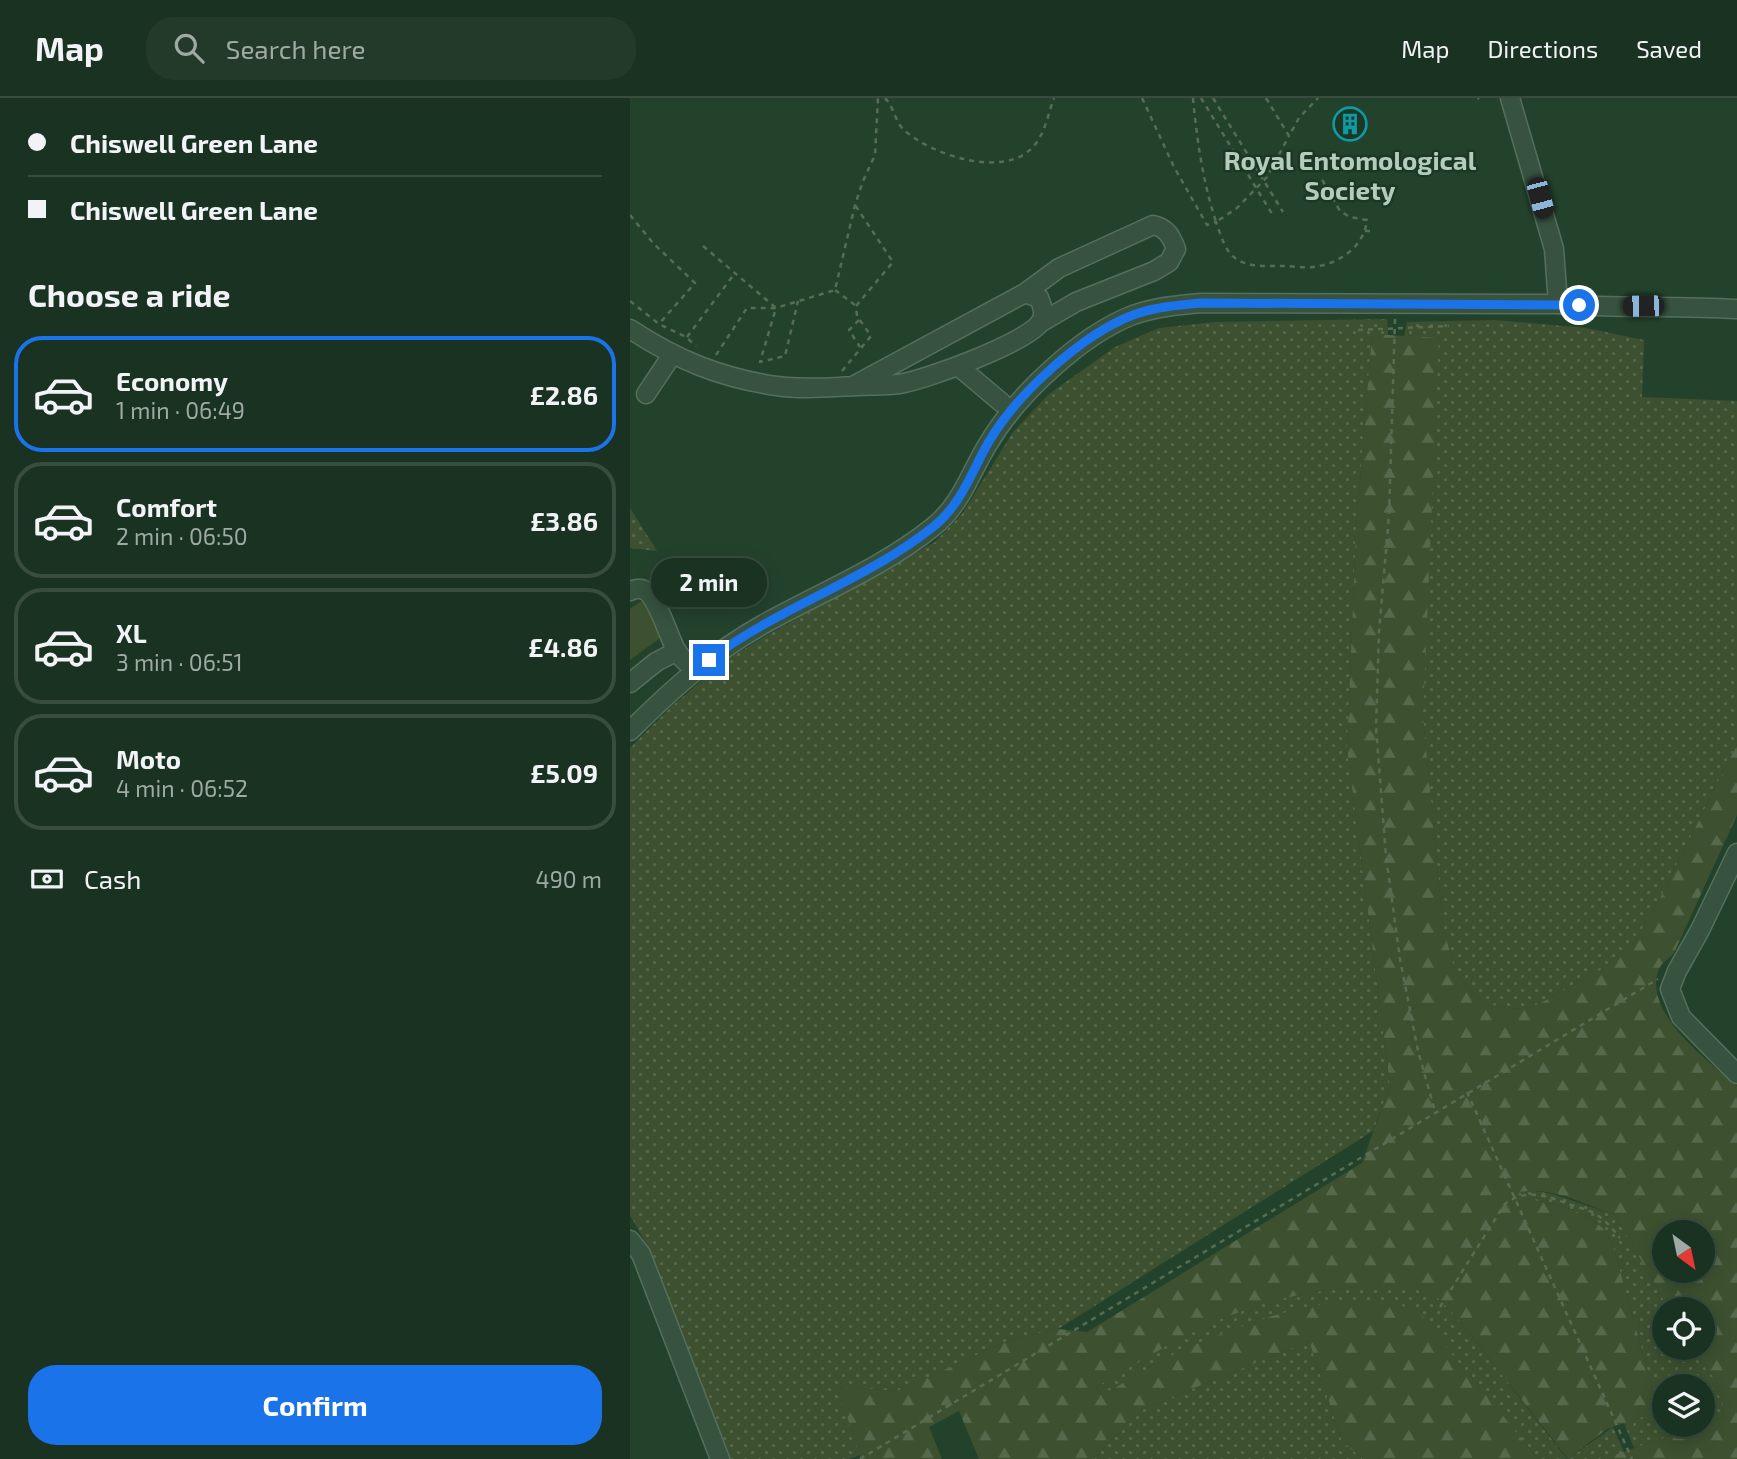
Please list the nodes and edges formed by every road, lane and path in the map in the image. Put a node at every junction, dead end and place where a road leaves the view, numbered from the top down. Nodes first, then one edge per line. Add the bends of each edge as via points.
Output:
1 (878, 98) edge
2 (885, 98) edge
3 (1054, 98) edge
4 (1142, 98) edge
5 (1194, 98) edge
6 (1201, 98) edge
7 (1213, 98) edge
8 (1266, 98) edge
9 (1318, 98) edge
10 (1510, 98) edge
11 (1289, 136) junction
12 (1320, 176) dead end
13 (1264, 181) junction
14 (1256, 189) junction
15 (855, 205) junction
16 (1283, 212) dead end
17 (630, 215) edge
18 (1274, 217) dead end
19 (1216, 222) junction
20 (1365, 231) junction
21 (1374, 231) dead end
22 (703, 246) dead end
23 (735, 272) junction
24 (835, 290) junction
25 (1024, 293) junction
26 (630, 301) edge
27 (798, 301) junction
28 (1558, 304) junction
29 (1395, 305) junction
30 (856, 306) junction
31 (776, 308) junction
32 (1737, 309) edge
33 (860, 322) junction
34 (1040, 323) junction
35 (659, 324) junction
36 (1449, 326) dead end
37 (1395, 327) junction
38 (630, 329) edge
39 (1358, 330) dead end
40 (686, 337) junction
41 (861, 348) junction
42 (704, 352) dead end
43 (672, 355) junction
44 (712, 360) dead end
45 (958, 366) junction
46 (845, 386) junction
47 (646, 394) dead end
48 (1002, 403) dead end
49 (630, 592) edge
50 (677, 651) junction
51 (696, 670) junction
52 (630, 683) edge
53 (630, 731) edge
54 (1737, 853) edge
55 (1677, 971) junction
56 (1737, 1074) edge
57 (1467, 1092) junction
58 (1435, 1111) junction
59 (1514, 1197) junction
60 (1620, 1238) dead end
61 (630, 1240) edge
62 (1440, 1307) dead end
63 (720, 1459) edge
64 (860, 1459) edge
65 (1632, 1459) edge

1 - 15 path via 875,155
2 - 3 path via 902,129 935,150 969,161 994,162 1006,162 1031,150
4 - 19 path via 1196,207 1208,225
5 - 19 path via 1198,150
6 - 14 path
7 - 13 path
8 - 11 path
9 - 11 path via 1298,118
10 - 28 street via 1554,249
11 - 13 path
12 - 20 path via 1340,211 1367,220
13 - 14 path
13 - 16 path
14 - 18 path
14 - 19 path
15 - 24 path
15 - 30 path via 893,262
17 - 35 path via 695,283
19 - 20 path via 1236,259 1261,266 1314,267 1337,260 1356,247
20 - 21 path
22 - 23 path
23 - 31 path
23 - 40 path
24 - 27 path
24 - 30 path
25 - 34 street via 1039,298 1044,312
25 - 34 street via 1059,268 1153,225 1169,233 1176,249 1169,262 1076,302
25 - 46 street
26 - 35 path
27 - 31 path
27 - 31 path via 785,356 760,362
28 - 29 street
28 - 32 street
29 - 37 path
29 - 51 street via 1189,304 1165,306 1104,328 1046,374 1011,411 945,517 886,559 760,625
30 - 33 path
31 - 44 path via 747,308
33 - 41 path via 871,336
33 - 41 path via 849,330
34 - 45 street
35 - 40 path
36 - 37 path
37 - 39 path
37 - 58 path via 1376,727 1400,959
38 - 43 street
40 - 42 path
41 - 46 path via 842,368
43 - 46 street via 713,373 773,386
43 - 47 street
45 - 46 street via 900,384
45 - 48 street
49 - 50 street via 638,588 649,595
50 - 51 street
50 - 52 street
51 - 53 street
54 - 55 street
55 - 56 street via 1670,989 1681,1017
55 - 57 path
57 - 58 path
57 - 59 path
58 - 64 path
59 - 60 path via 1546,1195 1596,1214
59 - 62 path via 1504,1205
59 - 65 path
61 - 63 street via 641,1254

